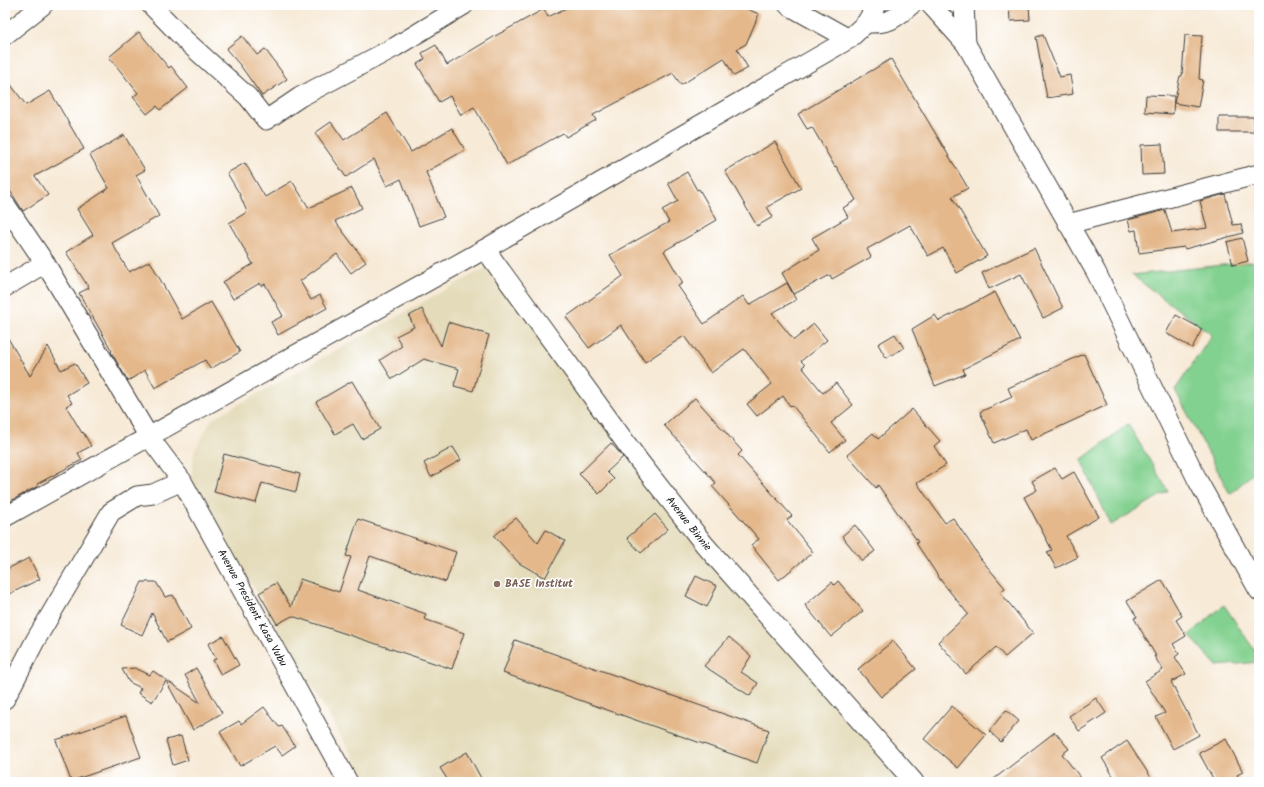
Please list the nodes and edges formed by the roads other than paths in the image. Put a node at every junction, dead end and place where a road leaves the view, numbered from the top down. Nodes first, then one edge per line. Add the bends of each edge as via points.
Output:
1 (43, 5) edge
2 (151, 5) edge
3 (464, 5) edge
4 (788, 5) edge
5 (877, 5) edge
6 (911, 5) edge
7 (931, 5) edge
8 (964, 5) edge
9 (866, 23) junction
10 (5, 35) edge
11 (849, 39) junction
12 (966, 44) junction
13 (1259, 174) edge
14 (5, 204) edge
15 (1068, 224) junction
16 (485, 249) junction
17 (45, 263) junction
18 (5, 287) edge
19 (150, 437) junction
20 (182, 481) junction
21 (5, 517) edge
22 (1259, 590) edge
23 (5, 699) edge
24 (348, 782) edge
25 (914, 782) edge

1 - 10 street
2 - 3 street via 186,41 248,97 266,120 300,97 395,47
4 - 11 street
5 - 9 street
6 - 9 street via 892,20 880,24
7 - 12 street
8 - 12 street
9 - 11 street
11 - 16 street
12 - 15 street
13 - 15 street
14 - 17 street, Avenue President Kasa Vubu
15 - 22 street via 1096,272 1198,481
16 - 19 street
16 - 25 street, Avenue Binnie via 639,461 704,544
17 - 18 street
17 - 19 street, Avenue President Kasa Vubu
19 - 20 street, Avenue President Kasa Vubu
19 - 21 street
20 - 23 street via 153,494 137,496 111,512 35,641
20 - 24 street, Avenue President Kasa Vubu

